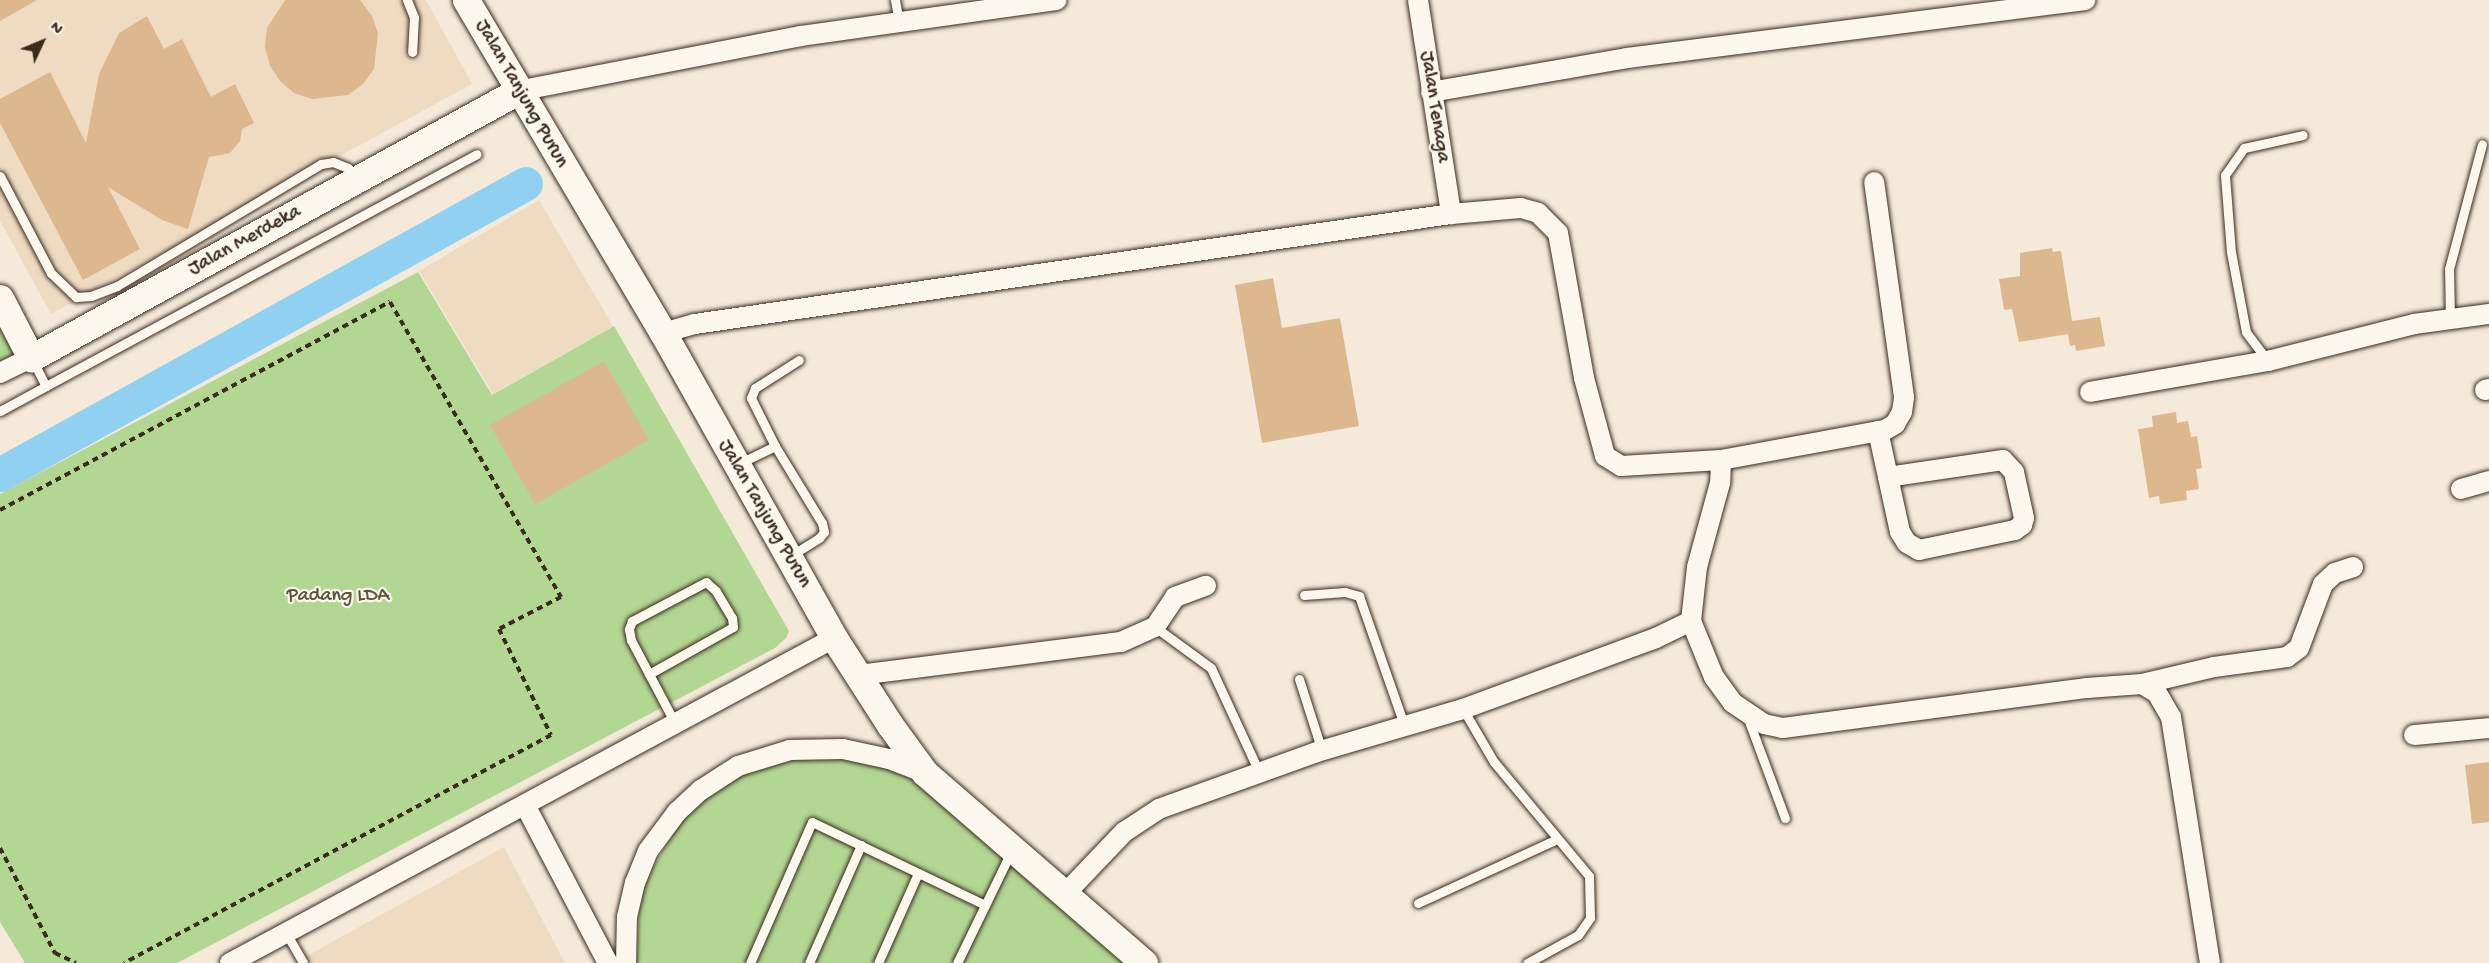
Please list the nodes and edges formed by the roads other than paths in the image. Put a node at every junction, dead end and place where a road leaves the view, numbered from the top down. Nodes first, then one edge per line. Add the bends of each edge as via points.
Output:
1 (407, 0) edge
2 (466, 0) edge
3 (895, 0) edge
4 (1056, 0) edge
5 (1418, 0) edge
6 (2085, 0) edge
7 (899, 23) junction
8 (412, 52) dead end
9 (518, 91) junction
10 (1431, 92) junction
11 (2303, 135) dead end
12 (2482, 144) dead end
13 (476, 154) dead end
14 (0, 176) edge
15 (1874, 182) dead end
16 (1451, 214) junction
17 (156, 277) junction
18 (0, 298) edge
19 (2489, 315) edge
20 (2450, 319) junction
21 (663, 333) junction
22 (31, 358) junction
23 (799, 360) dead end
24 (2268, 361) junction
25 (0, 373) edge
26 (46, 386) junction
27 (2090, 392) dead end
28 (0, 411) edge
29 (1878, 431) junction
30 (775, 446) junction
31 (1721, 460) junction
32 (735, 465) junction
33 (1888, 477) junction
34 (2489, 481) edge
35 (2461, 489) dead end
36 (789, 557) junction
37 (2353, 567) dead end
38 (1206, 586) dead end
39 (1304, 595) dead end
40 (1691, 621) junction
41 (1155, 627) junction
42 (834, 638) junction
43 (649, 674) junction
44 (859, 675) junction
45 (1299, 679) dead end
46 (2142, 684) junction
47 (1463, 709) junction
48 (1747, 716) junction
49 (676, 725) junction
50 (1405, 726) junction
51 (2489, 728) edge
52 (2415, 735) dead end
53 (1322, 751) junction
54 (1259, 772) junction
55 (925, 773) junction
56 (525, 805) junction
57 (1785, 818) dead end
58 (1555, 840) junction
59 (861, 845) junction
60 (1013, 847) junction
61 (918, 873) junction
62 (1064, 895) junction
63 (1418, 903) dead end
64 (985, 905) junction
65 (286, 933) junction
66 (230, 963) edge
67 (303, 963) edge
68 (608, 963) edge
69 (626, 963) edge
70 (750, 963) edge
71 (809, 963) edge
72 (878, 963) edge
73 (957, 963) edge
74 (1144, 963) edge
75 (1527, 963) edge
76 (2210, 963) edge

1 - 8 lane via 414,17
2 - 9 street, Jalan Tanjung Purun
3 - 7 lane
4 - 7 street
5 - 10 street, Jalan Tenaga
6 - 10 street via 1627,58
7 - 9 street via 688,56
9 - 17 street, Jalan Merdeka via 357,179 281,205
9 - 21 street, Jalan Tanjung Purun
10 - 16 street, Jalan Tenaga
11 - 24 lane via 2244,148 2224,175 2231,252 2246,332
12 - 20 lane via 2449,269
13 - 26 lane
14 - 17 lane via 51,273 76,297 91,297
15 - 29 street via 1904,397 1895,424
16 - 21 street via 707,323
16 - 31 street via 1521,208 1538,213 1558,233 1581,366 1598,444 1605,456 1621,466
17 - 22 street, Jalan Merdeka
18 - 22 street
19 - 20 street
20 - 24 street via 2414,324
21 - 32 street, Jalan Tanjung Purun
22 - 25 street
22 - 26 lane
23 - 30 lane via 755,388 751,398
24 - 27 street
26 - 28 lane
29 - 31 street
29 - 33 street
30 - 32 lane
30 - 36 lane via 824,532
31 - 40 street via 1720,483 1697,567
32 - 36 street, Jalan Tanjung Purun
33 - 33 street via 1900,532 1907,543 1919,550 2014,530 2024,518 2014,472 2003,460
34 - 35 street
36 - 42 street, Jalan Tanjung Purun
37 - 46 street via 2335,573 2323,584 2299,648 2286,657 2214,667
38 - 41 street via 1169,601
39 - 50 lane via 1345,592 1359,596
40 - 47 street via 1656,638
40 - 48 street via 1714,677
41 - 44 street via 1121,642
41 - 54 lane via 1211,668
42 - 44 street, Jalan Tanjung Purun
42 - 49 street
43 - 43 lane via 631,640 632,621 706,582 722,600 733,627
43 - 49 lane
44 - 55 street, Jalan Tanjung Purun
45 - 53 lane
46 - 48 street via 1875,713 1803,727 1764,724
46 - 76 street via 2157,693 2171,717
47 - 50 street
47 - 58 lane via 1494,762
48 - 57 lane
49 - 56 street
50 - 53 street
51 - 52 street
53 - 54 street
54 - 62 street via 1141,818
55 - 60 street, Jalan Tanjung Purun
55 - 69 street via 889,759 843,749 790,750 738,766 719,778 677,812 648,851 634,883 627,917
56 - 65 street
56 - 68 street
58 - 63 lane
58 - 75 lane via 1589,876 1590,918 1578,935
59 - 61 lane
59 - 70 lane via 812,822
59 - 71 lane
60 - 62 street, Jalan Tanjung Purun
60 - 64 lane
61 - 64 lane
61 - 72 lane
62 - 74 street, Jalan Tanjung Purun
64 - 73 lane
65 - 66 street
65 - 67 lane

